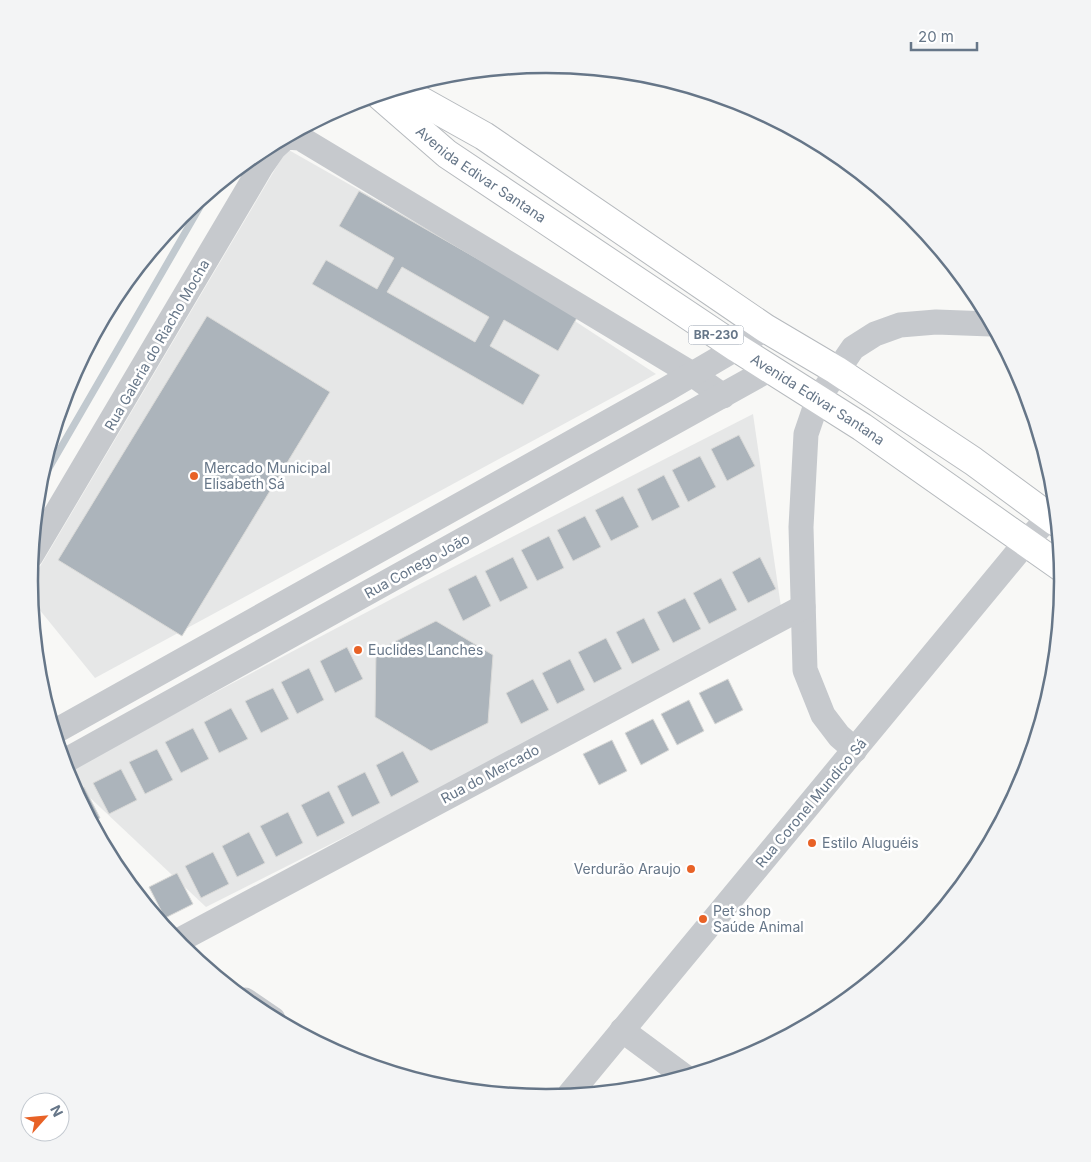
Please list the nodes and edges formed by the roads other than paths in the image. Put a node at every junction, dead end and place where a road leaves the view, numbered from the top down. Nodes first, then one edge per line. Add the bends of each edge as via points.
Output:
1 (406, 92) edge
2 (384, 99) edge
3 (298, 138) edge
4 (269, 155) edge
5 (983, 324) edge
6 (766, 328) junction
7 (737, 348) junction
8 (770, 369) junction
9 (836, 370) junction
10 (692, 374) junction
11 (723, 396) junction
12 (818, 399) junction
13 (1049, 513) edge
14 (1050, 521) edge
15 (40, 541) edge
16 (1027, 541) junction
17 (365, 558) junction
18 (1053, 561) edge
19 (382, 585) junction
20 (803, 607) junction
21 (60, 729) edge
22 (855, 750) junction
23 (70, 758) edge
24 (184, 937) edge
25 (622, 1030) junction
26 (678, 1072) edge
27 (575, 1088) edge

1 - 6 highway, Avenida Edivar Santana / BR-230 via 484,136
2 - 7 highway, Avenida Edivar Santana / BR-230 via 447,154
3 - 10 street
4 - 15 street, Rua Galeria do Riacho Mocha
5 - 9 street via 900,325 875,334 853,348
6 - 7 street
6 - 9 highway, Avenida Edivar Santana / BR-230
7 - 8 highway, Avenida Edivar Santana / BR-230
7 - 10 street
8 - 11 street, Rua Conego João
8 - 12 highway, Avenida Edivar Santana / BR-230
9 - 12 street
9 - 13 highway, Avenida Edivar Santana / BR-230
10 - 11 street
10 - 17 street
11 - 19 street, Rua Conego João
12 - 16 highway, Avenida Edivar Santana / BR-230
12 - 20 street via 806,434 801,527
14 - 16 street, Rua Coronel Mundico Sá
16 - 18 highway, Avenida Edivar Santana / BR-230
16 - 22 street, Rua Coronel Mundico Sá
17 - 19 street
17 - 21 street
19 - 23 street, Rua Conego João
20 - 22 street via 805,670 814,696 823,715
20 - 24 street, Rua do Mercado
22 - 25 street, Rua Coronel Mundico Sá
25 - 26 street
25 - 27 street, Rua Coronel Mundico Sá

